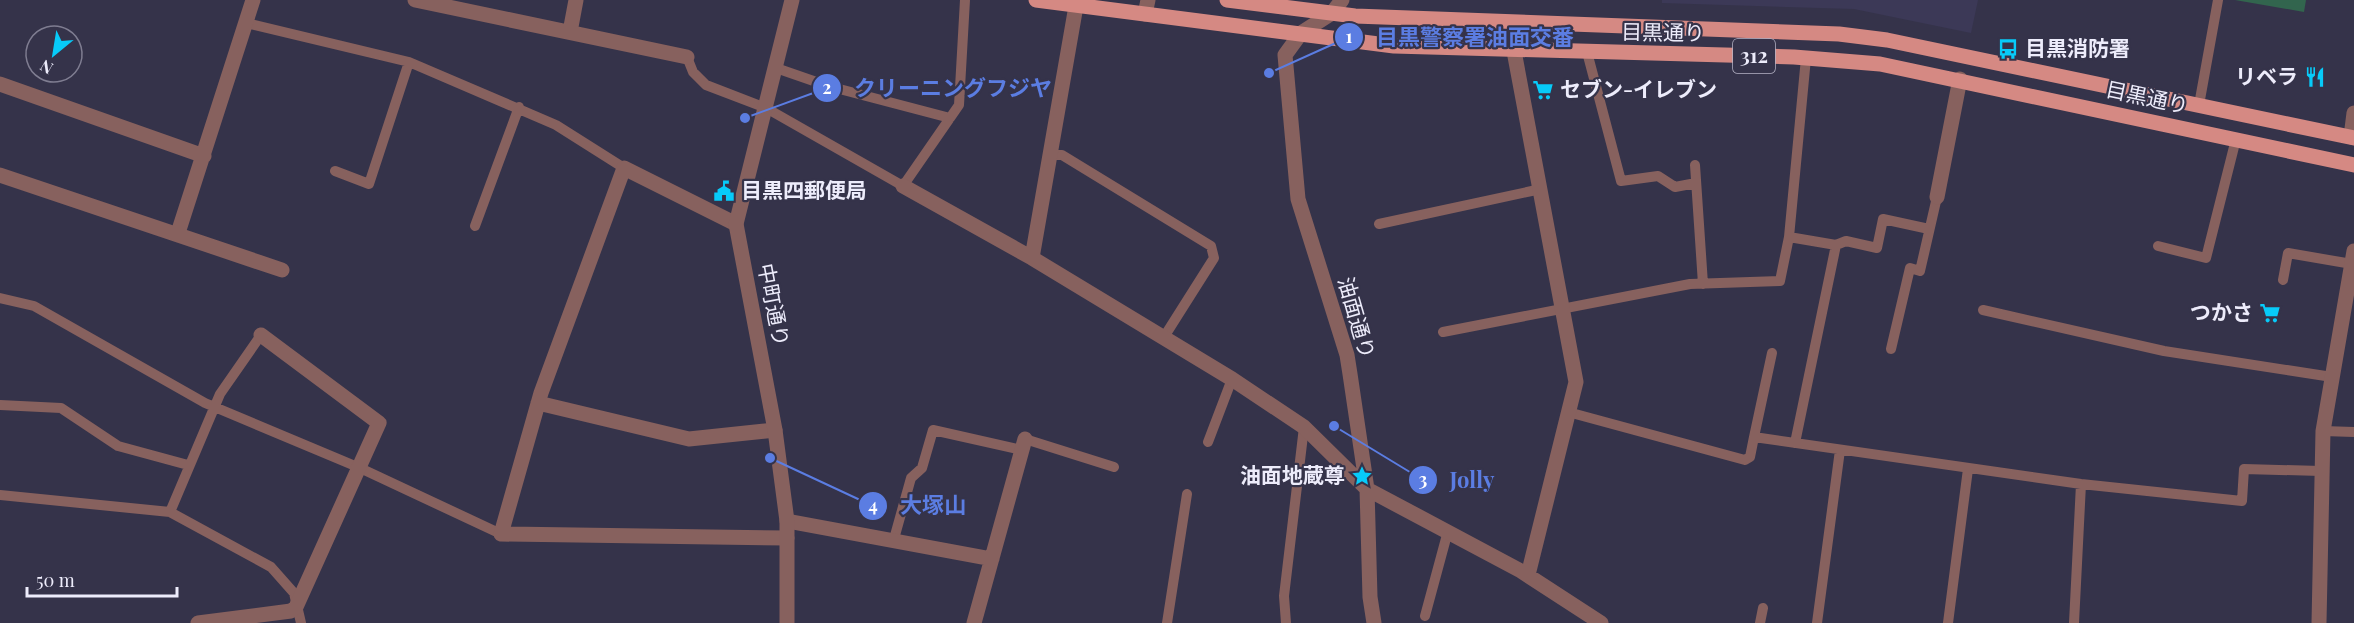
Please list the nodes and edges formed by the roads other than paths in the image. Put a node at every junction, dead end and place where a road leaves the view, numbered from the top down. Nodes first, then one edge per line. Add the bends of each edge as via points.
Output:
1 (253, 0) edge
2 (415, 0) edge
3 (576, 0) edge
4 (792, 0) edge
5 (965, 0) edge
6 (1036, 0) edge
7 (1227, 0) edge
8 (1342, 0) edge
9 (2218, 0) edge
10 (1076, 6) junction
11 (1146, 7) edge
12 (1332, 13) junction
13 (246, 23) junction
14 (570, 33) junction
15 (1301, 33) junction
16 (1514, 51) junction
17 (1587, 52) junction
18 (687, 57) joint
19 (1806, 58) junction
20 (409, 62) junction
21 (776, 68) junction
22 (1960, 80) junction
23 (0, 84) edge
24 (2199, 105) junction
25 (519, 107) junction
26 (766, 108) junction
27 (2354, 113) edge
28 (950, 118) junction
29 (2353, 137) edge
30 (2236, 139) junction
31 (1050, 155) junction
32 (204, 156) junction
33 (1695, 165) dead end
34 (2354, 165) edge
35 (624, 168) junction
36 (335, 171) dead end
37 (0, 175) edge
38 (1696, 183) junction
39 (903, 186) junction
40 (1541, 189) junction
41 (1937, 197) joint
42 (736, 224) junction
43 (1379, 224) dead end
44 (475, 226) dead end
45 (1929, 229) junction
46 (178, 233) junction
47 (1789, 237) junction
48 (1836, 245) junction
49 (2158, 246) dead end
50 (1032, 258) junction
51 (2353, 258) edge
52 (282, 270) dead end
53 (2283, 280) dead end
54 (1703, 284) junction
55 (0, 298) edge
56 (1562, 308) junction
57 (1983, 310) dead end
58 (1443, 332) dead end
59 (261, 335) joint
60 (1164, 337) junction
61 (1891, 349) dead end
62 (1772, 353) dead end
63 (2332, 377) junction
64 (1232, 379) junction
65 (538, 403) junction
66 (0, 405) edge
67 (214, 405) junction
68 (1568, 412) junction
69 (1304, 427) junction
70 (775, 430) junction
71 (2323, 431) junction
72 (2354, 432) edge
73 (1754, 437) junction
74 (1208, 442) dead end
75 (1795, 443) junction
76 (1024, 445) junction
77 (1840, 450) junction
78 (188, 465) junction
79 (1114, 467) dead end
80 (360, 468) junction
81 (1968, 469) junction
82 (2321, 471) junction
83 (2081, 484) junction
84 (1367, 489) junction
85 (1187, 494) dead end
86 (0, 495) edge
87 (170, 512) junction
88 (787, 521) junction
89 (1448, 531) junction
90 (501, 534) junction
91 (787, 538) junction
92 (894, 539) junction
93 (992, 559) junction
94 (1528, 575) junction
95 (296, 607) junction
96 (1763, 608) dead end
97 (1425, 616) dead end
98 (198, 623) edge
99 (301, 623) edge
100 (787, 623) edge
101 (974, 623) edge
102 (1167, 623) edge
103 (1286, 623) edge
104 (1374, 623) edge
105 (1601, 623) edge
106 (1760, 623) edge
107 (1817, 623) edge
108 (1948, 623) edge
109 (2074, 623) edge
110 (2319, 623) edge

1 - 13 street
2 - 14 street
3 - 14 street
4 - 21 street, 中町通り
5 - 28 lane via 959,105
6 - 10 main road, 目黒通り / 312
7 - 12 main road, 目黒通り / 312
8 - 12 street
9 - 24 lane
10 - 11 main road, 目黒通り / 312
10 - 31 street
11 - 15 main road, 目黒通り / 312
12 - 15 street
12 - 24 main road, 目黒通り / 312 via 1839,34 1887,40
13 - 20 lane
13 - 32 street
14 - 18 street
15 - 16 main road, 目黒通り / 312 via 1394,46
15 - 84 street, 油面通り via 1285,55 1298,199 1347,355
16 - 17 main road, 目黒通り / 312
16 - 40 street
17 - 19 main road, 目黒通り / 312
17 - 38 lane via 1621,181 1658,176 1675,187
18 - 26 lane via 693,72 706,85
19 - 22 main road, 目黒通り / 312 via 1880,64
19 - 47 lane
20 - 25 lane
20 - 36 lane via 369,184
21 - 26 street, 中町通り
21 - 28 lane
22 - 30 main road, 目黒通り / 312
22 - 41 street
23 - 32 street
24 - 29 main road, 目黒通り / 312
25 - 35 lane via 556,125
25 - 44 lane
26 - 39 lane
26 - 42 street, 中町通り
27 - 29 street
28 - 39 lane
30 - 34 main road, 目黒通り / 312
30 - 49 lane via 2206,258
31 - 50 street
31 - 60 lane via 1062,155 1211,246 1214,258
32 - 46 street
33 - 38 lane
35 - 42 street
35 - 65 street
37 - 46 street
38 - 54 lane
39 - 50 street
40 - 43 lane
40 - 56 street
41 - 45 lane
42 - 70 street, 中町通り
45 - 48 lane via 1883,219 1876,248 1846,241
45 - 61 lane via 1920,271 1910,268
46 - 52 street
47 - 48 lane
47 - 54 lane via 1780,281
48 - 75 lane
50 - 60 street
51 - 53 lane via 2288,253
51 - 63 street
54 - 56 lane
55 - 67 lane via 34,306
56 - 58 lane
56 - 68 street via 1576,382
57 - 63 lane via 2164,351
59 - 67 lane
59 - 80 street via 379,423
60 - 64 street
62 - 73 lane
63 - 71 street
64 - 69 street
64 - 74 lane
65 - 70 street via 689,439
65 - 90 street
66 - 78 lane via 61,408 118,446
67 - 78 lane
67 - 80 lane
68 - 73 lane via 1745,460 1750,457
68 - 94 street
69 - 84 street
69 - 103 lane via 1284,596
70 - 88 street, 中町通り
71 - 72 lane
71 - 82 street
73 - 75 lane
75 - 77 lane
76 - 79 lane
76 - 92 lane via 933,430 922,468 911,478
76 - 93 street
77 - 81 lane
77 - 107 lane
78 - 87 lane
80 - 90 lane
80 - 95 street
81 - 83 lane
81 - 108 lane
82 - 83 lane via 2244,469 2242,501
82 - 110 street
83 - 109 lane
84 - 89 street
84 - 104 street, 油面通り
85 - 102 lane
86 - 87 lane
87 - 95 lane via 271,567 294,593
88 - 91 street, 中町通り
88 - 92 street
89 - 94 street
89 - 97 lane
90 - 91 street
91 - 100 street, 中町通り
92 - 93 street
93 - 101 street
94 - 105 street
95 - 98 street via 291,611
95 - 99 lane
96 - 106 lane

